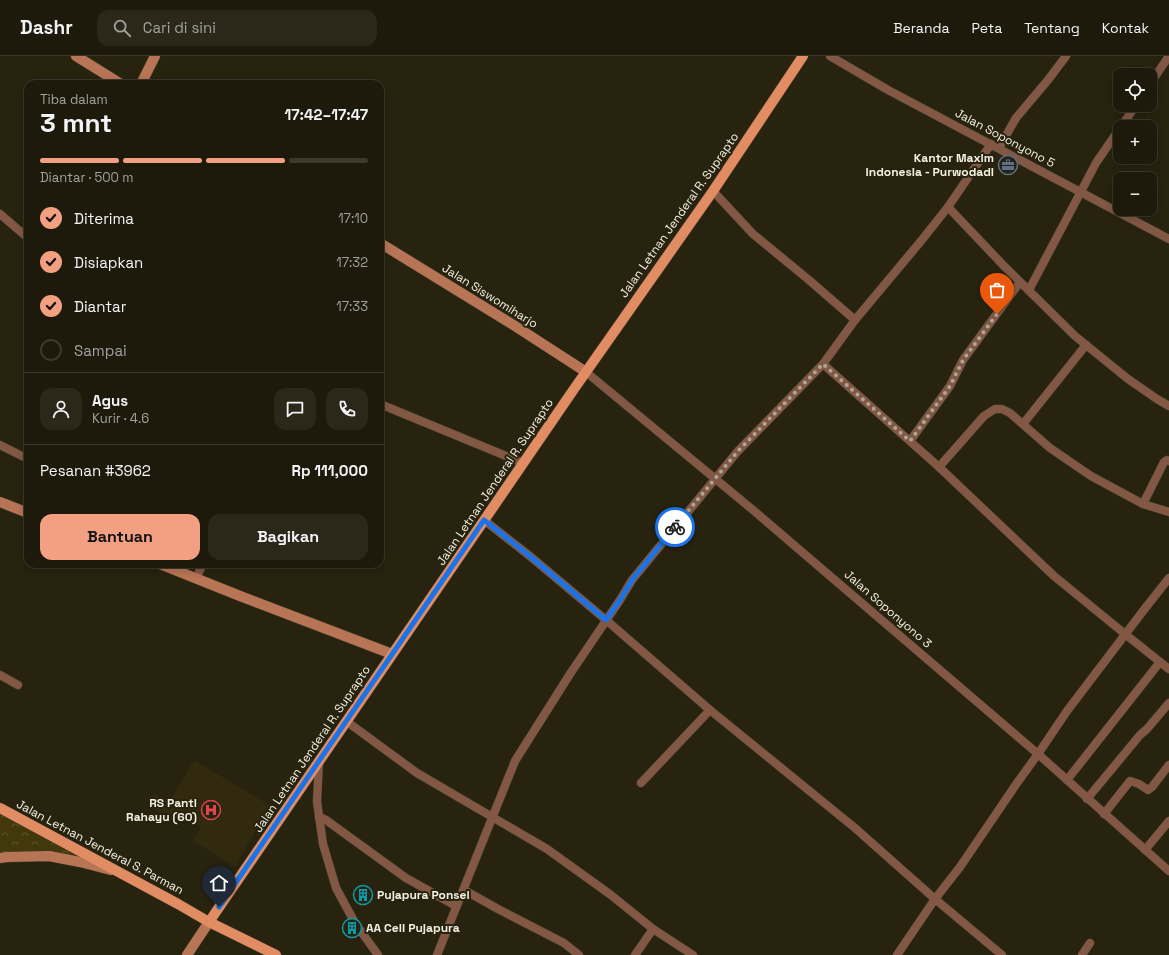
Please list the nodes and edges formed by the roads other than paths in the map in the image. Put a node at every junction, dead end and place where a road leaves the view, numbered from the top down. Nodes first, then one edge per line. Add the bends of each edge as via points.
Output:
1 (76, 56) edge
2 (155, 56) edge
3 (803, 56) edge
4 (830, 56) edge
5 (1066, 56) edge
6 (1169, 56) edge
7 (1157, 74) edge
8 (115, 80) edge
9 (143, 80) edge
10 (1113, 138) edge
11 (995, 146) junction
12 (713, 191) junction
13 (1080, 192) junction
14 (948, 207) junction
15 (0, 214) edge
16 (24, 235) edge
17 (1169, 239) edge
18 (384, 245) edge
19 (1020, 282) junction
20 (1029, 290) junction
21 (855, 320) junction
22 (1086, 345) junction
23 (823, 364) junction
24 (586, 372) junction
25 (384, 406) edge
26 (1169, 406) edge
27 (1023, 424) junction
28 (910, 441) junction
29 (0, 445) edge
30 (24, 457) edge
31 (1169, 461) edge
32 (523, 463) junction
33 (939, 467) junction
34 (715, 478) junction
35 (0, 502) edge
36 (1143, 504) junction
37 (24, 511) edge
38 (1169, 512) edge
39 (484, 520) junction
40 (170, 568) edge
41 (201, 568) edge
42 (196, 578) junction
43 (1169, 578) edge
44 (606, 620) junction
45 (1125, 634) junction
46 (392, 654) junction
47 (1160, 662) junction
48 (1169, 669) edge
49 (0, 675) edge
50 (18, 685) dead end
51 (1169, 703) edge
52 (710, 710) junction
53 (346, 720) junction
54 (1038, 754) junction
55 (319, 761) junction
56 (1169, 765) edge
57 (1067, 780) junction
58 (641, 783) dead end
59 (1087, 799) junction
60 (0, 808) edge
61 (1104, 814) junction
62 (319, 817) junction
63 (492, 817) junction
64 (1169, 821) edge
65 (1145, 850) junction
66 (0, 858) edge
67 (1169, 870) edge
68 (121, 873) junction
69 (464, 890) junction
70 (935, 899) junction
71 (456, 906) junction
72 (209, 922) junction
73 (653, 929) junction
74 (1090, 943) dead end
75 (187, 955) edge
76 (276, 955) edge
77 (378, 955) edge
78 (437, 955) edge
79 (579, 955) edge
80 (635, 955) edge
81 (693, 955) edge
82 (897, 955) edge
83 (1002, 955) edge
84 (1082, 955) edge

1 - 8 main road
2 - 9 main road
3 - 12 main road, Jalan Letnan Jenderal R. Suprapto
4 - 11 street, Jalan Soponyono 5 via 888,90
5 - 11 street
6 - 7 street
10 - 13 street
11 - 13 street, Jalan Soponyono 5
11 - 14 street
12 - 21 street via 753,234
12 - 24 main road, Jalan Letnan Jenderal R. Suprapto
13 - 17 street, Jalan Soponyono 5
13 - 20 street
14 - 19 street
14 - 21 street
15 - 16 street
18 - 24 main road, Jalan Siswomiharjo
19 - 20 street
19 - 28 street via 963,360 950,386
20 - 22 street via 1053,316
21 - 23 street
22 - 26 street via 1128,379
22 - 27 street
23 - 28 street
23 - 34 street
24 - 32 main road, Jalan Letnan Jenderal R. Suprapto
24 - 34 street, Jalan Soponyono 3
25 - 32 street
27 - 33 street via 1002,409 995,410 984,416
27 - 36 street via 1070,463
28 - 33 street
29 - 30 street
31 - 36 street via 1164,462
32 - 39 main road, Jalan Letnan Jenderal R. Suprapto
33 - 45 street via 1054,576
34 - 44 street via 632,580
34 - 54 street, Jalan Soponyono 3
35 - 37 main road
36 - 38 street
39 - 44 street
39 - 46 main road, Jalan Letnan Jenderal R. Suprapto
40 - 42 main road
41 - 42 street
42 - 46 main road
43 - 45 street
44 - 52 street
44 - 63 street via 514,761
45 - 47 street
45 - 54 street
46 - 53 main road, Jalan Letnan Jenderal R. Suprapto
47 - 48 street
47 - 57 street
49 - 50 street
51 - 59 street
52 - 58 street
52 - 70 street via 855,828
53 - 55 main road, Jalan Letnan Jenderal R. Suprapto
53 - 63 street via 417,773
54 - 57 street, Jalan Soponyono 3
54 - 70 street
55 - 62 street
55 - 72 main road, Jalan Letnan Jenderal R. Suprapto
56 - 61 street via 1148,790 1130,781
57 - 59 street, Jalan Soponyono 3
59 - 61 street, Jalan Soponyono 3
60 - 68 main road, Jalan Letnan Jenderal S. Parman
61 - 65 street, Jalan Soponyono 3
62 - 71 street via 406,878
62 - 77 street via 323,844 336,888 355,923
63 - 69 street
63 - 73 street via 547,849
64 - 65 street
65 - 67 street, Jalan Soponyono 3
66 - 68 main road via 49,856
68 - 72 main road, Jalan Letnan Jenderal S. Parman
69 - 71 street
69 - 79 street via 564,943
70 - 82 street
70 - 83 street
71 - 78 street
72 - 75 main road
72 - 76 main road, Jalan Letnan Jenderal S. Parman
73 - 80 street
73 - 81 street
74 - 84 street

